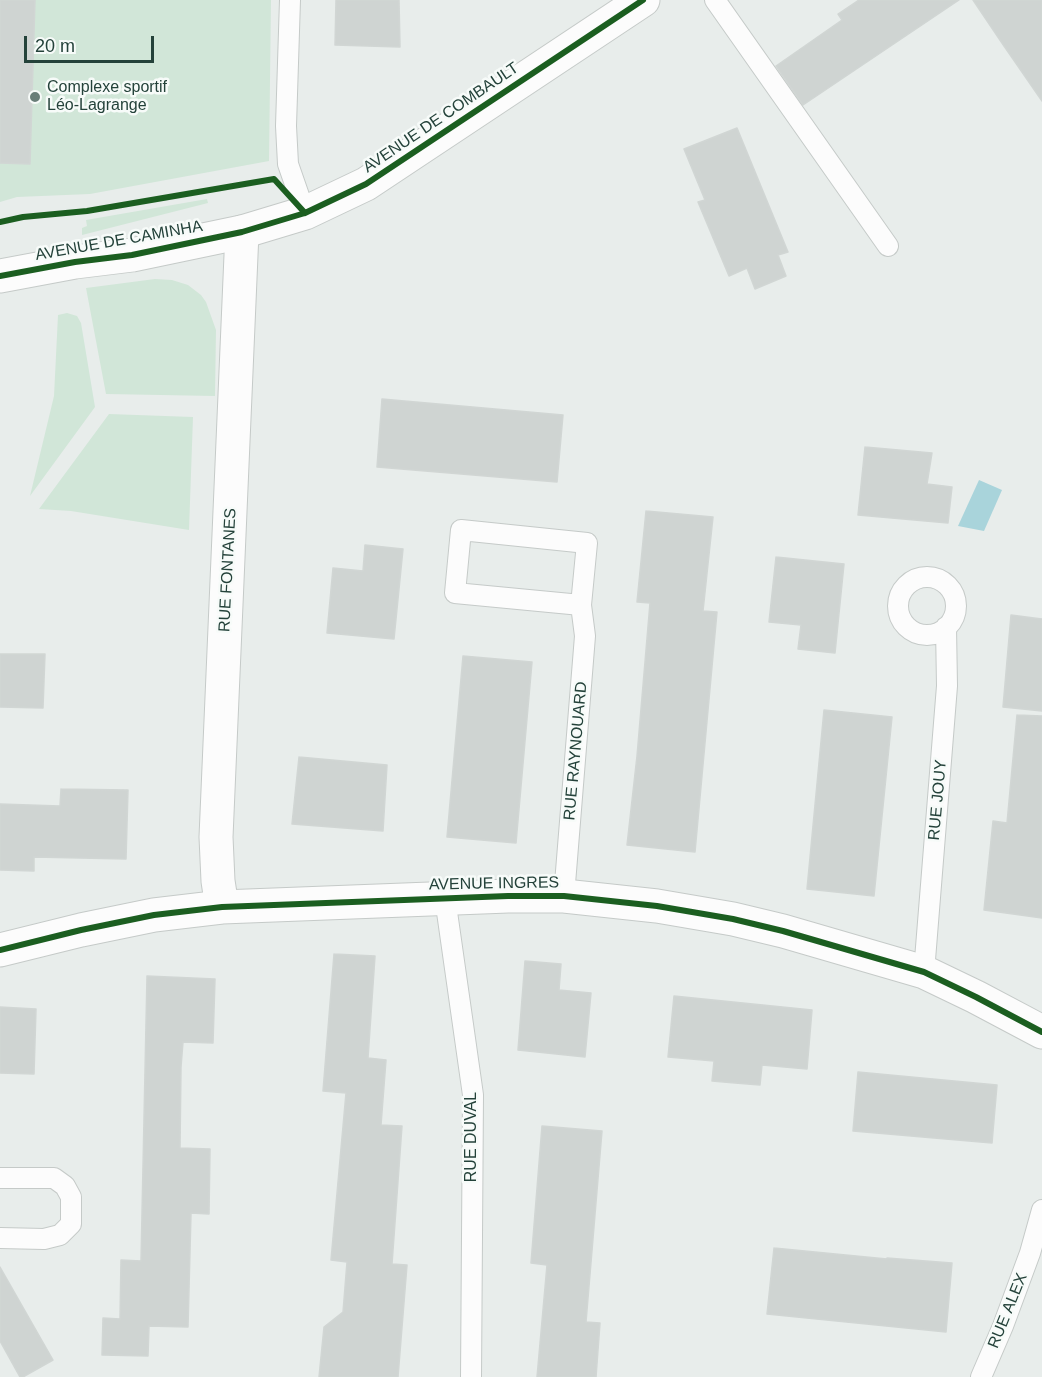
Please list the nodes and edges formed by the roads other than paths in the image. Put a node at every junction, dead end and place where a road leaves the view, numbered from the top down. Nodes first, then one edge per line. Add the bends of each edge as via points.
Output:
1 (290, 0) edge
2 (643, 0) edge
3 (715, 0) edge
4 (305, 213) junction
5 (243, 232) junction
6 (888, 246) dead end
7 (0, 276) edge
8 (581, 605) junction
9 (946, 627) dead end
10 (564, 896) junction
11 (445, 898) junction
12 (222, 907) junction
13 (0, 950) edge
14 (924, 972) junction
15 (1042, 1032) edge
16 (0, 1178) edge
17 (1042, 1210) edge
18 (0, 1238) edge
19 (471, 1377) edge
20 (981, 1377) edge

1 - 4 lane via 288,164
2 - 4 street, AVENUE DE COMBAULT via 366,184
3 - 6 lane
4 - 5 street, AVENUE DE COMBAULT
5 - 7 street, AVENUE DE CAMINHA
5 - 12 street, RUE FONTANES via 216,837
8 - 8 lane, RUE RAYNOUARD via 454,593 461,530 587,543
8 - 10 lane, RUE RAYNOUARD via 585,636
9 - 14 lane, RUE JOUY via 947,686
10 - 11 street, AVENUE INGRES
10 - 14 street, AVENUE INGRES via 733,919
11 - 12 street, AVENUE INGRES
11 - 19 lane, RUE DUVAL via 473,1095
12 - 13 street, AVENUE INGRES via 123,921
14 - 15 street, AVENUE INGRES
16 - 18 lane via 54,1178 71,1197 71,1224 60,1234 44,1239
17 - 20 lane, RUE ALEX via 1030,1253

